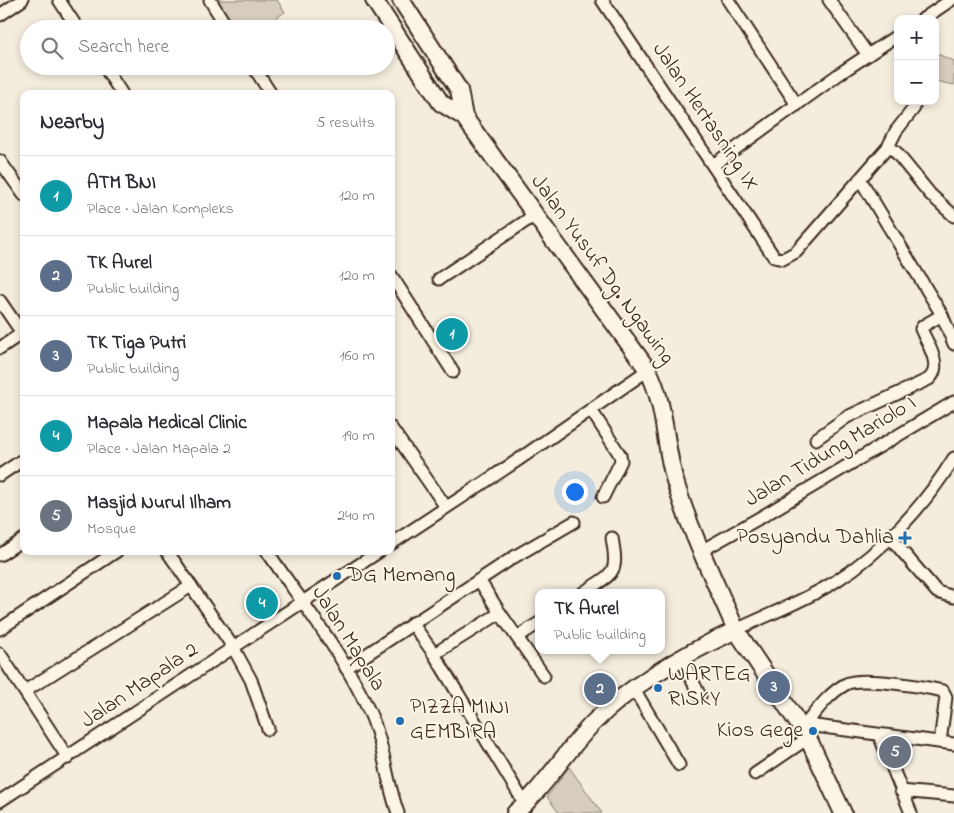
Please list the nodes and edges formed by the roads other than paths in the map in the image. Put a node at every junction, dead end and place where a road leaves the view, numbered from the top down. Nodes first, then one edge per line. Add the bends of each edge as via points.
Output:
1 (22, 0) edge
2 (59, 0) edge
3 (210, 0) edge
4 (374, 0) edge
5 (401, 0) edge
6 (602, 0) edge
7 (728, 0) edge
8 (830, 0) edge
9 (951, 0) edge
10 (0, 15) edge
11 (929, 15) edge
12 (72, 20) edge
13 (222, 20) edge
14 (387, 20) edge
15 (395, 32) edge
16 (894, 38) edge
17 (868, 55) junction
18 (110, 75) edge
19 (259, 75) edge
20 (119, 90) edge
21 (268, 90) edge
22 (797, 104) junction
23 (914, 108) dead end
24 (464, 117) junction
25 (888, 147) junction
26 (0, 161) edge
27 (713, 165) junction
28 (860, 179) junction
29 (20, 189) edge
30 (535, 214) junction
31 (954, 216) edge
32 (439, 279) dead end
33 (395, 281) edge
34 (0, 301) edge
35 (942, 315) junction
36 (20, 330) edge
37 (20, 336) edge
38 (954, 344) edge
39 (0, 348) edge
40 (648, 370) junction
41 (453, 372) dead end
42 (954, 402) edge
43 (591, 410) junction
44 (395, 434) edge
45 (816, 439) dead end
46 (954, 458) edge
47 (20, 462) edge
48 (0, 475) edge
49 (603, 497) dead end
50 (446, 507) junction
51 (574, 522) dead end
52 (889, 536) junction
53 (612, 538) dead end
54 (395, 541) edge
55 (20, 542) edge
56 (701, 551) junction
57 (0, 555) edge
58 (111, 555) edge
59 (170, 555) edge
60 (269, 555) edge
61 (374, 555) edge
62 (479, 580) junction
63 (191, 586) junction
64 (589, 589) edge
65 (952, 594) edge
66 (302, 604) junction
67 (500, 613) junction
68 (412, 623) junction
69 (535, 626) edge
70 (0, 629) edge
71 (736, 630) junction
72 (517, 637) junction
73 (233, 648) junction
74 (0, 654) edge
75 (434, 654) junction
76 (682, 660) junction
77 (346, 668) junction
78 (544, 676) dead end
79 (634, 689) junction
80 (25, 691) junction
81 (700, 696) dead end
82 (268, 728) dead end
83 (804, 729) junction
84 (878, 735) junction
85 (940, 742) junction
86 (954, 744) edge
87 (68, 758) junction
88 (679, 765) dead end
89 (755, 774) dead end
90 (901, 790) junction
91 (954, 796) edge
92 (0, 801) edge
93 (520, 809) edge
94 (398, 813) edge
95 (843, 813) edge
96 (911, 813) edge

1 - 10 street
2 - 12 street
3 - 13 street
4 - 14 street, Jalan Yusuf Dg. Ngawing
5 - 24 street, Jalan Yusuf Dg. Ngawing via 459,90
6 - 27 street, Jalan Hertasning IX
7 - 22 street
8 - 17 street
9 - 11 street
15 - 24 street, Jalan Yusuf Dg. Ngawing via 441,103
16 - 17 street
17 - 22 street
18 - 20 street
19 - 21 street
22 - 27 street
23 - 25 street
24 - 30 street, Jalan Yusuf Dg. Ngawing
25 - 28 street
25 - 31 street
26 - 29 street
27 - 28 street, Jalan Hertasning IX via 774,257 783,259 796,252
28 - 35 street
30 - 32 street
30 - 40 street, Jalan Yusuf Dg. Ngawing
33 - 41 street
34 - 36 street
35 - 38 street
35 - 45 street via 922,329 937,366 935,374 847,417
37 - 39 street
40 - 43 street
40 - 56 street, Jalan Yusuf Dg. Ngawing via 657,387 663,411 675,480
42 - 56 street, Jalan Tidung Mariolo I
43 - 49 street via 621,461
43 - 50 street
44 - 50 street
46 - 52 street via 922,503
47 - 48 street
50 - 54 street
51 - 62 street
52 - 65 street via 938,592
52 - 71 street via 836,581
53 - 64 street via 614,568
55 - 57 street
56 - 71 street, Jalan Yusuf Dg. Ngawing
58 - 70 street
59 - 63 street
60 - 66 street, Jalan Mapala
61 - 66 street, Jalan Mapala 2
62 - 67 street
62 - 68 street
63 - 73 street
63 - 80 street
66 - 73 street, Jalan Mapala 2
66 - 77 street, Jalan Mapala
67 - 72 street
67 - 75 street
68 - 75 street
68 - 77 street
69 - 72 street
71 - 76 street
71 - 83 street, Jalan Yusuf Dg. Ngawing
72 - 78 street
73 - 82 street via 250,680
73 - 87 street, Jalan Mapala 2
74 - 80 street
75 - 93 street
76 - 79 street
76 - 81 street
77 - 94 street, Jalan Mapala via 370,712
79 - 88 street
79 - 93 street via 589,727
80 - 87 street
83 - 84 street
83 - 85 street via 827,699 846,683 872,682 943,691 946,697
83 - 89 street
83 - 95 street, Jalan Yusuf Dg. Ngawing
84 - 85 street
84 - 90 street
85 - 86 street
87 - 92 street, Jalan Mapala 2
90 - 91 street
90 - 96 street

